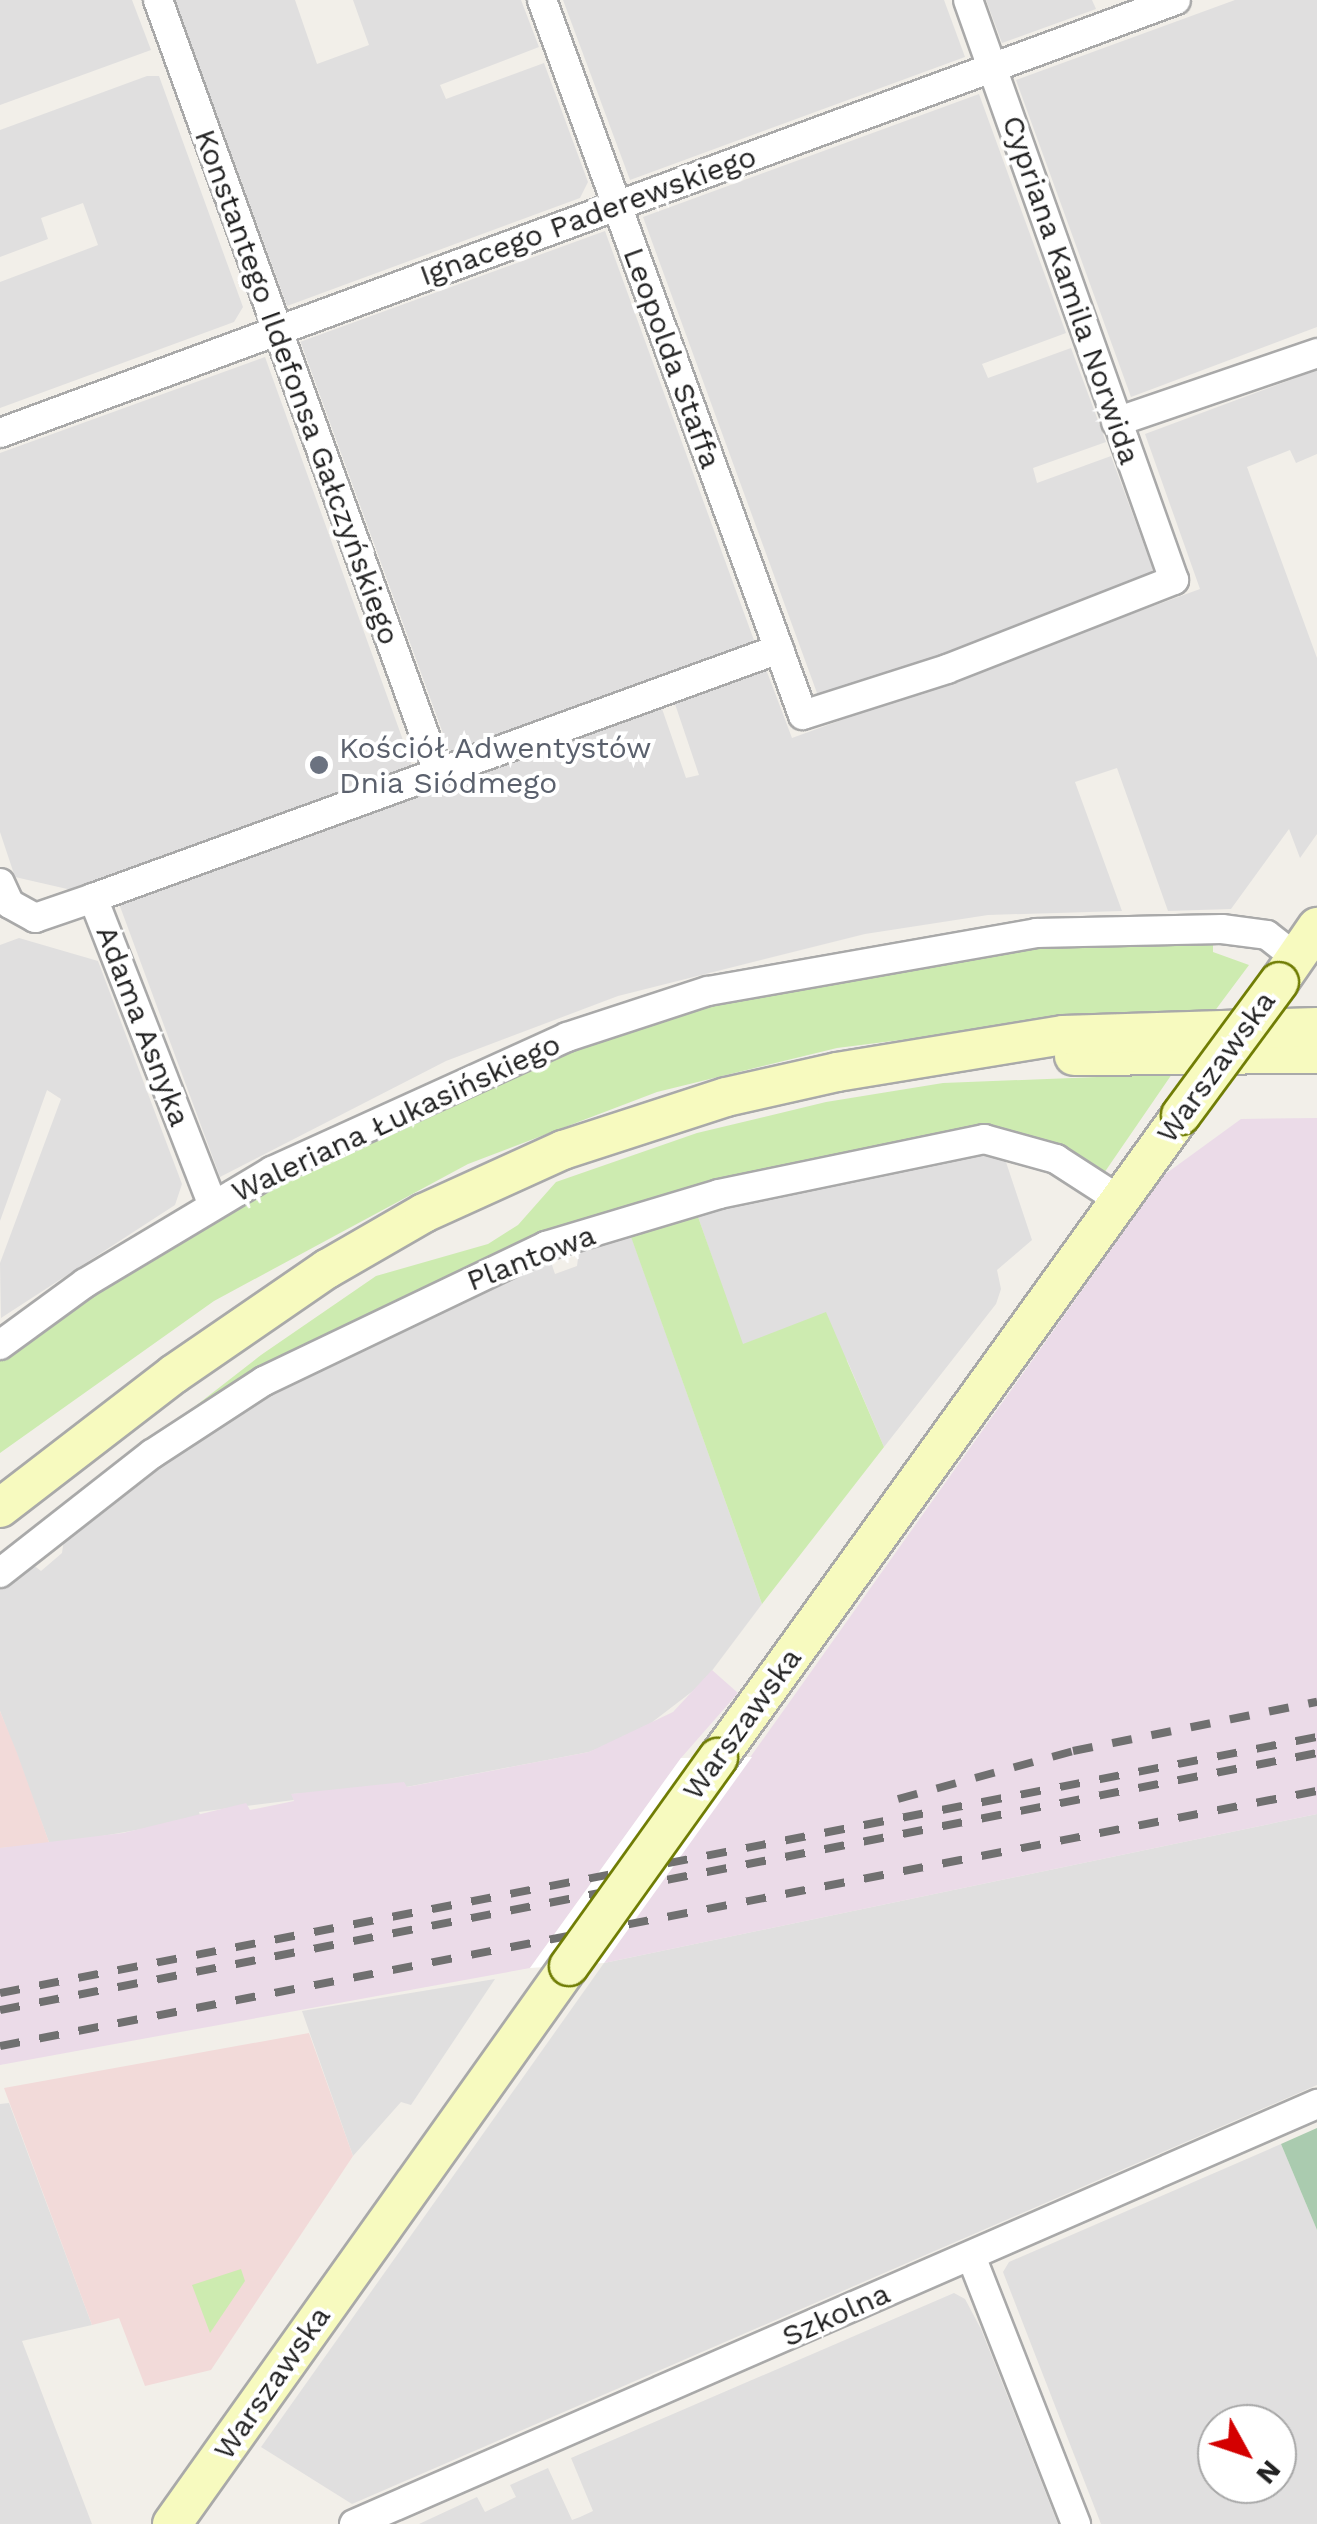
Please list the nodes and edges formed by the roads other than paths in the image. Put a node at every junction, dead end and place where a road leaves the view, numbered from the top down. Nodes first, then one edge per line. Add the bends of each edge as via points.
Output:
1 (158, 0) edge
2 (542, 0) edge
3 (968, 0) edge
4 (1176, 0) edge
5 (993, 67) junction
6 (616, 206) junction
7 (273, 332) junction
8 (1317, 352) edge
9 (1116, 422) junction
10 (0, 432) edge
11 (779, 649) junction
12 (803, 716) joint
13 (438, 772) junction
14 (0, 883) edge
15 (93, 898) junction
16 (1297, 955) edge
17 (1317, 1028) edge
18 (967, 1052) junction
19 (1317, 1054) edge
20 (1121, 1201) junction
21 (212, 1204) junction
22 (0, 1345) edge
23 (0, 1508) edge
24 (0, 1573) edge
25 (1317, 2104) edge
26 (971, 2256) junction
27 (172, 2524) edge
28 (354, 2524) edge
29 (1076, 2524) edge

1 - 7 street, Konstantego Ildefonsa Gałczyńskiego
2 - 6 street, Leopolda Staffa
3 - 5 street, Cypriana Kamila Norwida
4 - 5 street, Ignacego Paderewskiego
5 - 6 street, Ignacego Paderewskiego
5 - 9 street, Cypriana Kamila Norwida
6 - 7 street, Ignacego Paderewskiego
6 - 11 street, Leopolda Staffa
7 - 10 street, Ignacego Paderewskiego
7 - 13 street, Konstantego Ildefonsa Gałczyńskiego
8 - 9 street
9 - 12 street, Cypriana Kamila Norwida via 1174,580 947,669
11 - 12 street, Leopolda Staffa
11 - 13 street
13 - 15 street
14 - 15 street, Adama Asnyka via 10,904 35,918
15 - 21 street, Adama Asnyka
16 - 20 main road, Warszawska, bridge
16 - 21 street, Waleriana Łukasińskiego via 1266,936 1222,930 1036,933 708,991 567,1037 419,1100
17 - 18 main road via 1063,1035
18 - 19 main road via 1154,1059
18 - 23 main road via 726,1096 497,1177 408,1222 246,1322
20 - 24 street, Plantowa via 1056,1159 984,1139 719,1194 546,1246 264,1381 152,1454
20 - 27 main road, Warszawska, bridge
21 - 22 street, Waleriana Łukasińskiego
25 - 26 street, Szkolna
26 - 28 street, Szkolna
26 - 29 street

